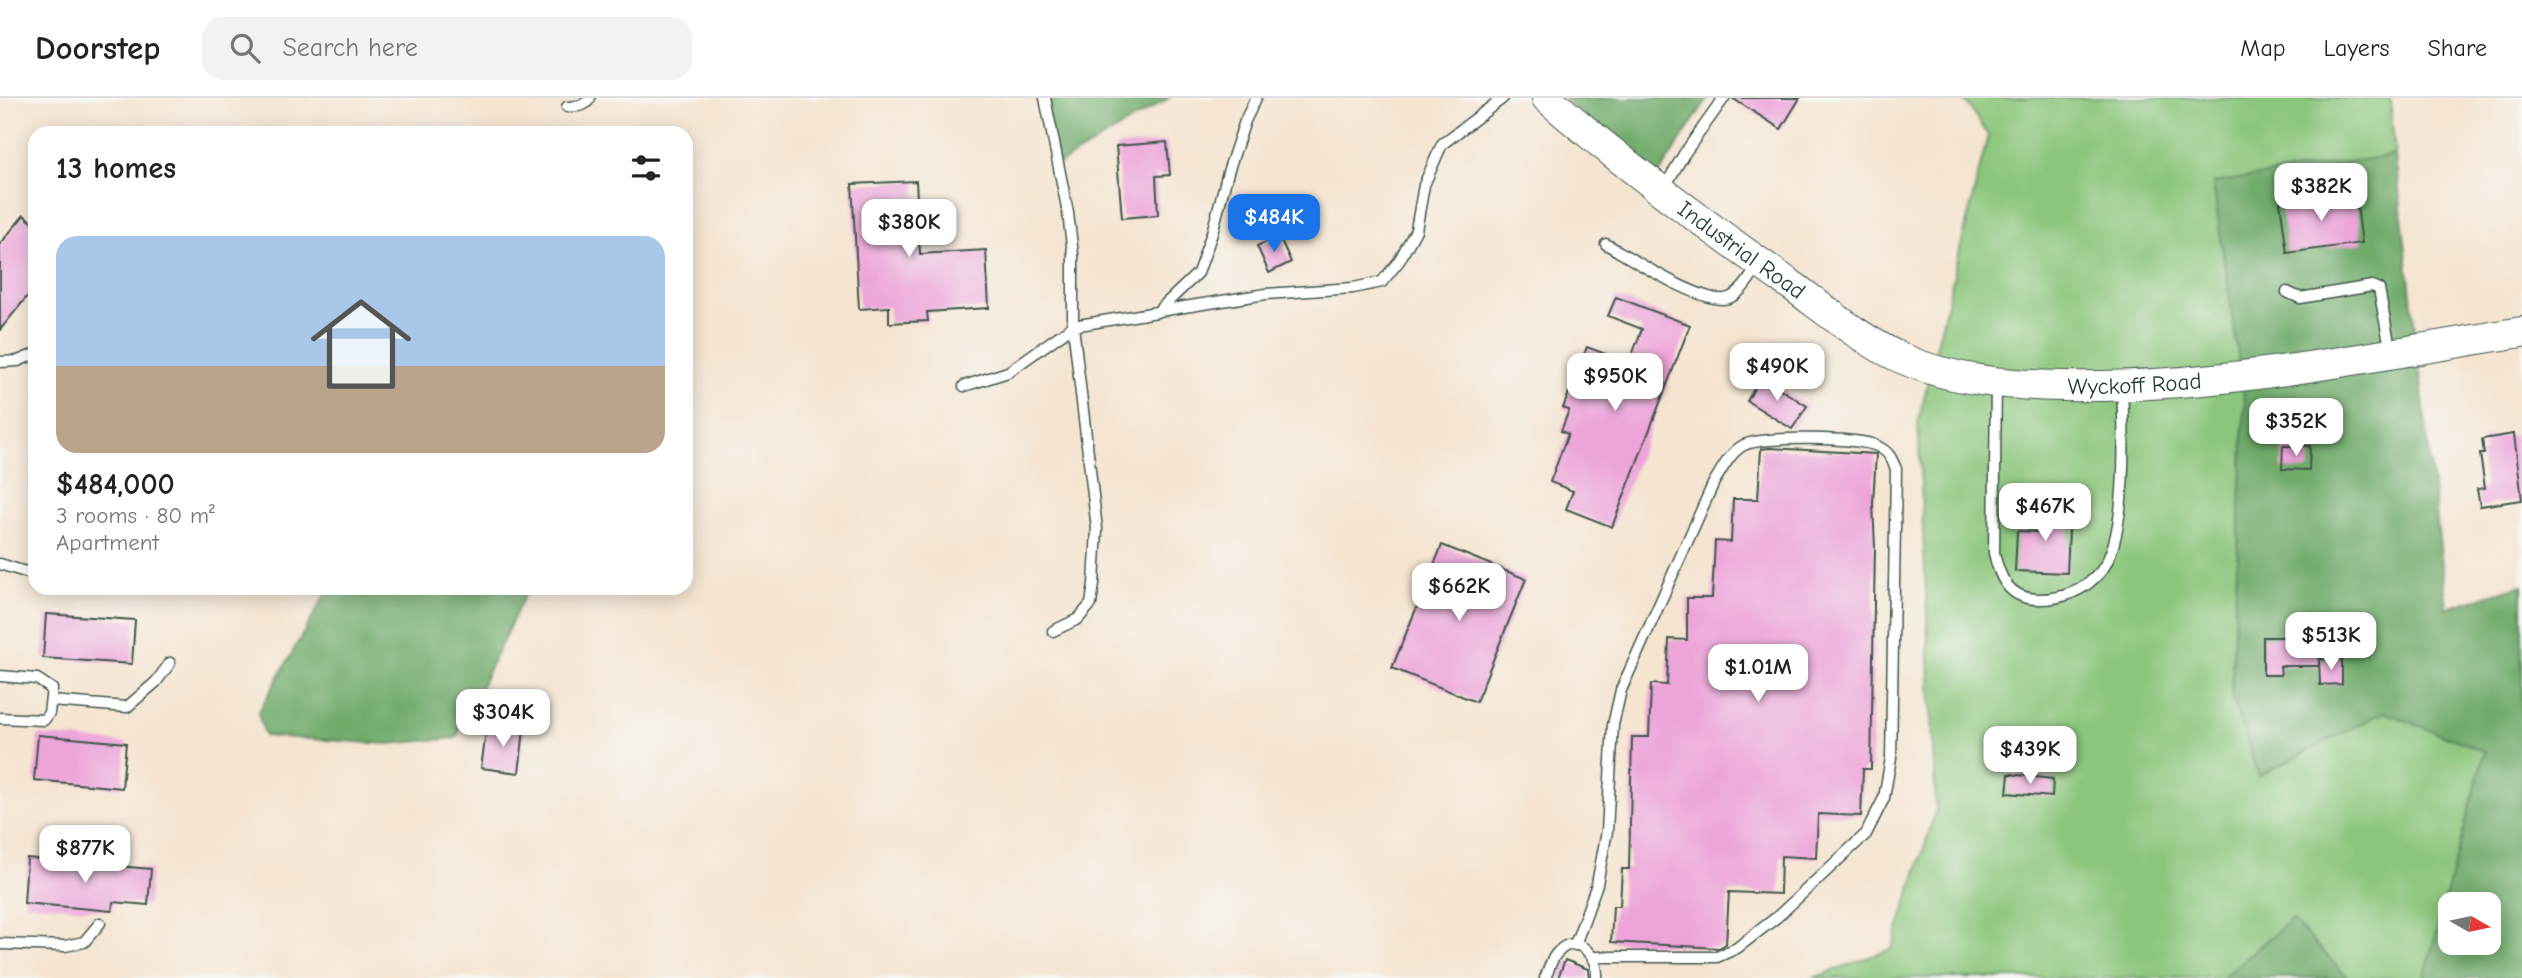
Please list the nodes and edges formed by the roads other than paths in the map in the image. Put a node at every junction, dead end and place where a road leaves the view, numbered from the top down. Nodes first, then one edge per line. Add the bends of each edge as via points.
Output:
1 (590, 98) edge
2 (1045, 98) edge
3 (1256, 98) edge
4 (1503, 98) edge
5 (1546, 98) edge
6 (1724, 98) edge
7 (567, 107) dead end
8 (1663, 190) junction
9 (1606, 244) dead end
10 (1760, 263) junction
11 (2287, 292) dead end
12 (1158, 311) junction
13 (1073, 326) junction
14 (2522, 332) edge
15 (2391, 353) junction
16 (28, 357) edge
17 (0, 362) edge
18 (1954, 374) joint
19 (1996, 382) junction
20 (964, 386) dead end
21 (2122, 387) junction
22 (0, 564) edge
23 (28, 573) edge
24 (1053, 631) dead end
25 (170, 663) dead end
26 (0, 676) edge
27 (51, 701) junction
28 (0, 718) edge
29 (100, 923) dead end
30 (0, 944) edge
31 (1575, 945) junction
32 (1594, 957) junction
33 (1545, 978) edge
34 (1597, 978) edge

1 - 7 lane via 582,106
2 - 13 lane via 1068,213
3 - 12 lane via 1232,159 1198,273
4 - 12 lane via 1442,144 1424,185 1416,230 1382,282
5 - 8 street, Industrial Road
6 - 8 lane
8 - 10 street, Industrial Road
9 - 10 lane via 1712,299 1728,299 1742,289
10 - 18 street, Industrial Road via 1900,358
11 - 15 lane via 2300,298 2372,286 2379,289
12 - 13 lane
13 - 20 lane via 1008,372
13 - 24 lane via 1097,530 1094,584 1091,604 1078,619
14 - 15 street, Wyckoff Road
15 - 21 street, Wyckoff Road via 2209,380
16 - 17 lane
18 - 19 street, Wyckoff Road
19 - 21 street, Wyckoff Road
19 - 21 lane via 1994,553 1999,576 2012,592 2033,599 2058,598 2083,589 2103,569 2120,509
22 - 23 lane
25 - 27 lane via 127,707
26 - 27 lane via 37,679 51,689
27 - 28 lane via 44,720
29 - 30 lane via 84,942 65,946
31 - 32 lane
31 - 32 lane via 1597,884 1608,831 1613,726 1621,690 1727,460 1741,446 1770,439 1857,441 1890,453 1896,469 1891,758 1884,798 1866,834 1777,918 1737,948 1717,957
31 - 33 lane via 1557,952
32 - 34 lane

